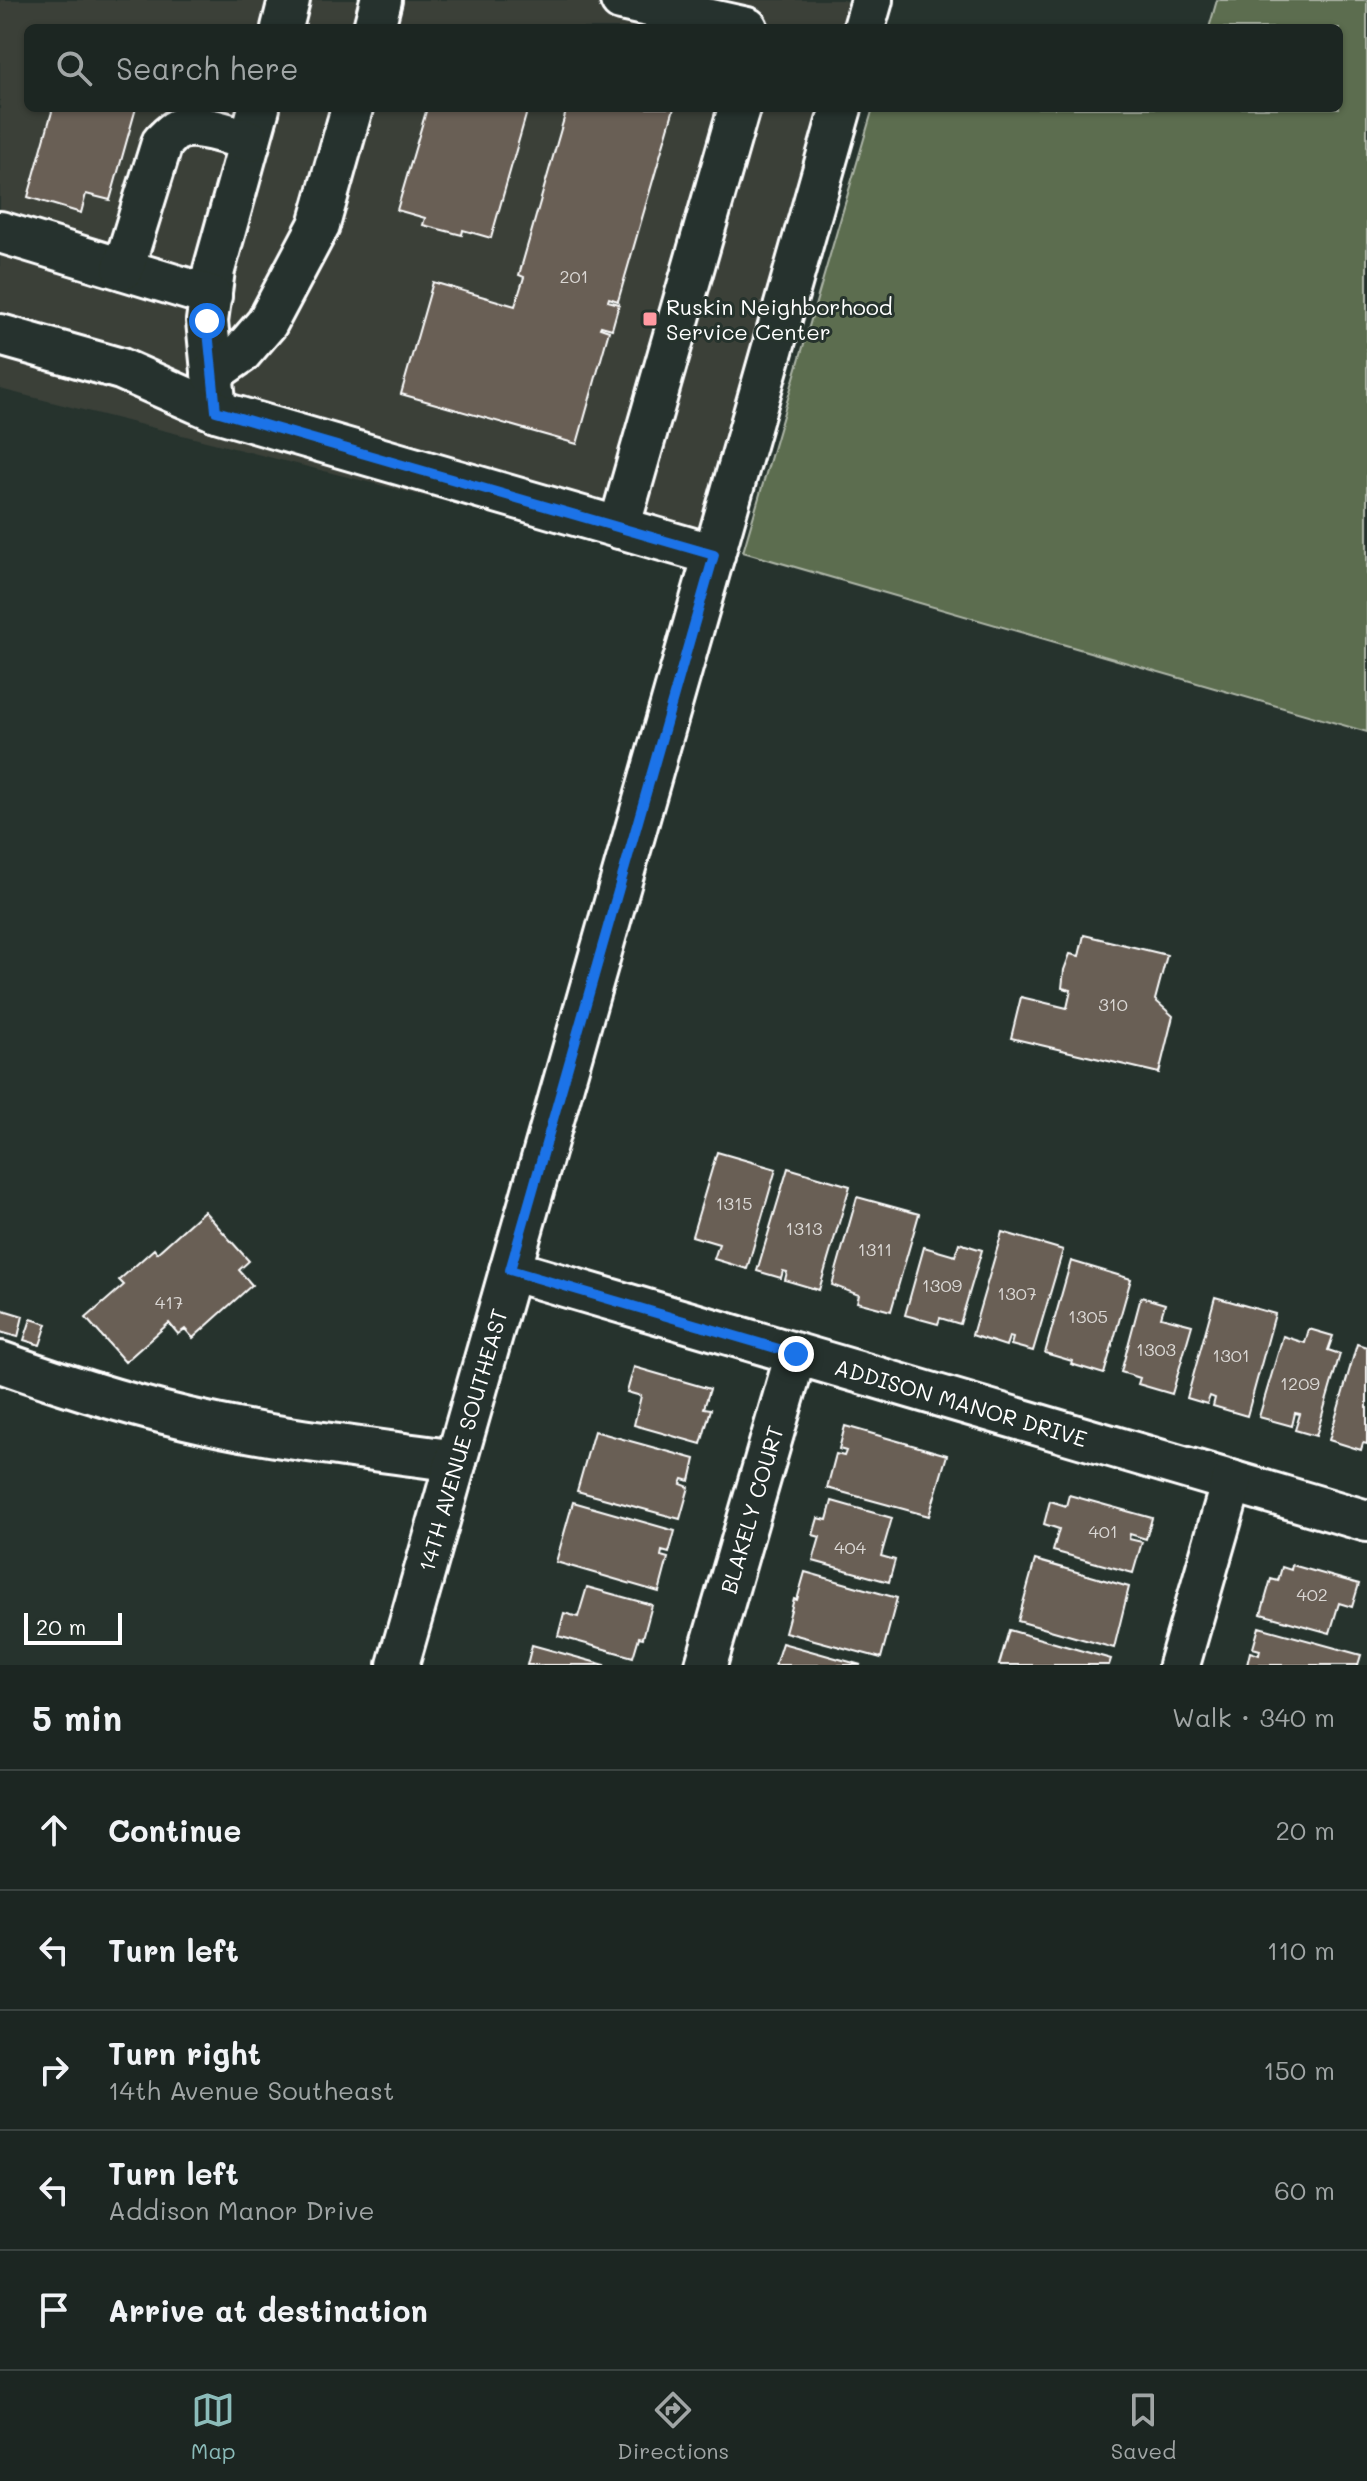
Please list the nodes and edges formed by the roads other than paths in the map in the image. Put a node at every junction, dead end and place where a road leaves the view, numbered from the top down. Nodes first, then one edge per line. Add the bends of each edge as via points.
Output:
1 (289, 0) edge
2 (381, 0) edge
3 (621, 0) edge
4 (872, 0) edge
5 (283, 24) edge
6 (375, 24) edge
7 (729, 24) edge
8 (865, 24) edge
9 (351, 112) edge
10 (738, 112) edge
11 (840, 112) edge
12 (254, 124) edge
13 (0, 232) edge
14 (123, 269) junction
15 (211, 296) junction
16 (0, 335) edge
17 (214, 392) junction
18 (619, 528) junction
19 (714, 555) junction
20 (510, 1270) junction
21 (796, 1354) junction
22 (0, 1362) edge
23 (456, 1461) junction
24 (1232, 1481) junction
25 (1367, 1521) edge
26 (398, 1665) edge
27 (706, 1665) edge
28 (1179, 1665) edge

1 - 5 street
2 - 6 street
3 - 7 street
4 - 8 street
9 - 17 street via 319,225 267,323
10 - 18 street
11 - 19 street, 14TH AVENUE SOUTHEAST
12 - 14 street via 177,129 162,143
12 - 15 street
13 - 14 street
14 - 15 street
15 - 17 street via 207,321
16 - 17 street
17 - 18 street
18 - 19 street
19 - 20 street, 14TH AVENUE SOUTHEAST
20 - 21 street, ADDISON MANOR DRIVE
20 - 23 street, 14TH AVENUE SOUTHEAST
21 - 24 street, ADDISON MANOR DRIVE
21 - 27 street, BLAKELY COURT
22 - 23 street via 95,1395 205,1423
23 - 26 street, 14TH AVENUE SOUTHEAST
24 - 25 street, ADDISON MANOR DRIVE
24 - 28 street

